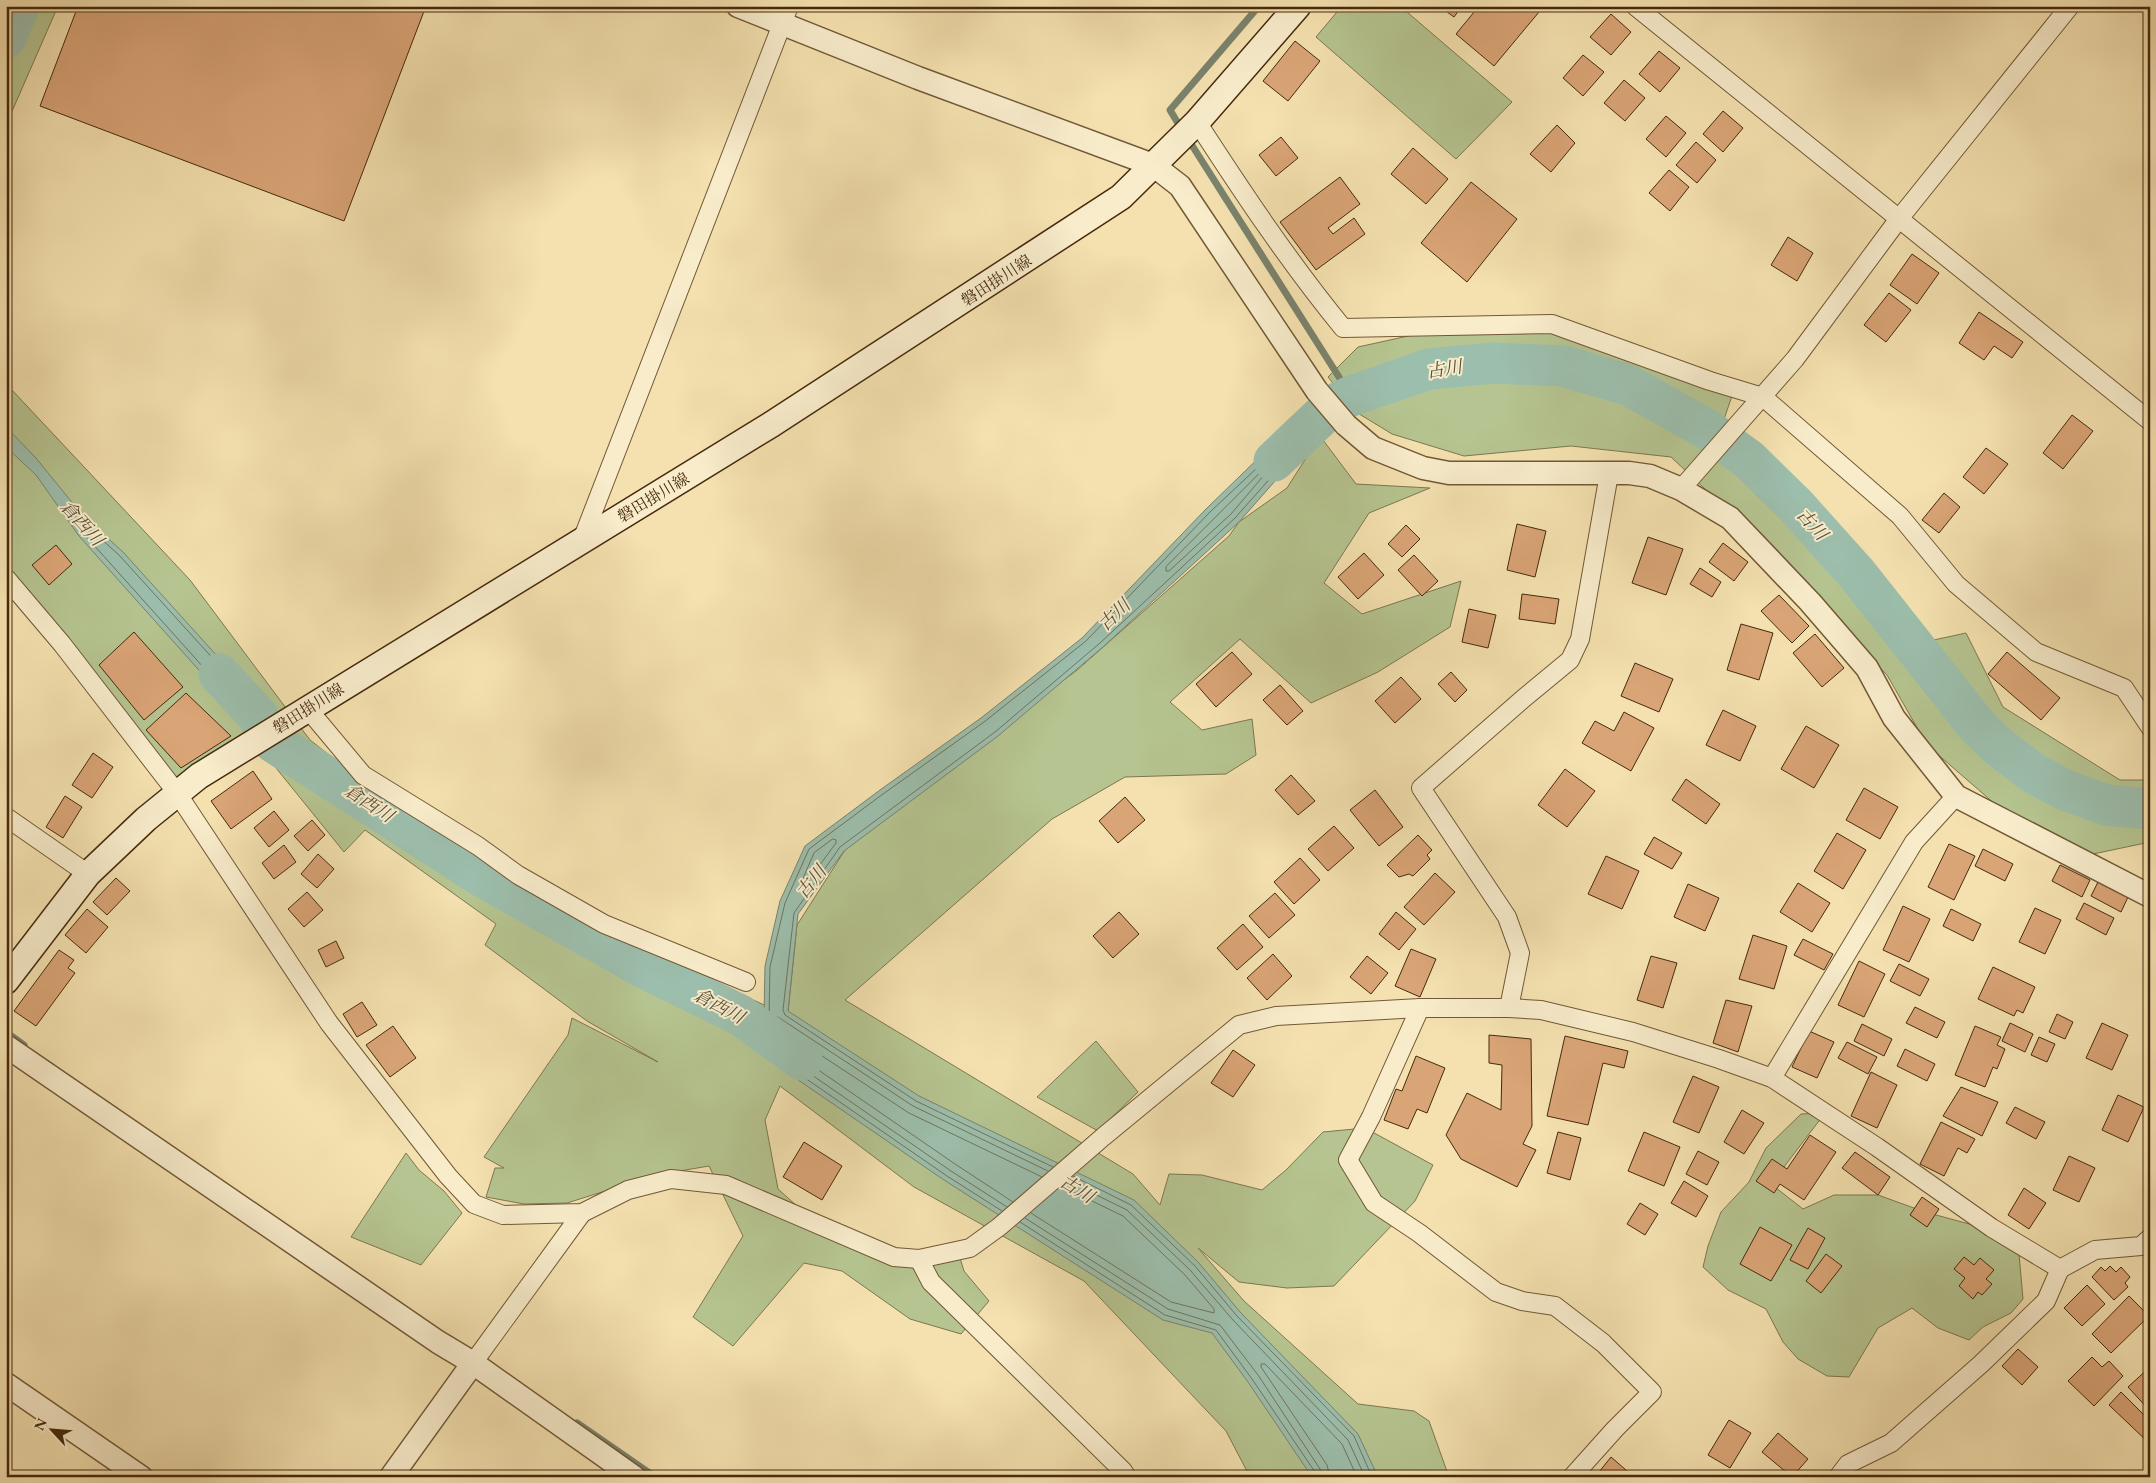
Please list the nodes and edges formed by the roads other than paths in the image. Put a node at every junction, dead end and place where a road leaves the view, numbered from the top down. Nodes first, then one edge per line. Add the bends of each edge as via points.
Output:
1 (738, 6) edge
2 (1298, 6) edge
3 (1635, 6) edge
4 (2070, 6) edge
5 (786, 15) edge
6 (1197, 122) junction
7 (1154, 165) junction
8 (1898, 220) junction
9 (1762, 397) junction
10 (2150, 421) edge
11 (1609, 474) junction
12 (1685, 484) junction
13 (582, 540) junction
14 (6, 578) edge
15 (307, 708) junction
16 (2150, 727) edge
17 (177, 794) junction
18 (1956, 796) junction
19 (6, 817) edge
20 (88, 874) junction
21 (2150, 896) edge
22 (6, 981) edge
23 (746, 982) dead end
24 (1420, 1008) junction
25 (1509, 1008) junction
26 (6, 1046) edge
27 (1772, 1078) junction
28 (582, 1213) junction
29 (2147, 1247) edge
30 (919, 1259) junction
31 (2060, 1269) junction
32 (473, 1363) junction
33 (6, 1384) edge
34 (1123, 1475) edge
35 (141, 1477) edge
36 (391, 1477) edge
37 (634, 1477) edge
38 (1572, 1477) edge
39 (1838, 1477) edge

1 - 5 street
2 - 6 main road, 磐田掛川線
3 - 8 street
4 - 8 street
5 - 7 street via 927,81
5 - 13 street
6 - 7 main road, 磐田掛川線
6 - 9 street via 1259,217 1343,328 1552,324
7 - 11 street via 1180,186 1317,391 1346,425 1373,448 1423,468 1449,473
7 - 13 main road, 磐田掛川線 via 1121,198 966,300
8 - 9 street
8 - 10 street
9 - 12 street
9 - 16 street via 1900,516 1956,584 2036,652 2124,688
11 - 12 street via 1629,473
11 - 25 street via 1580,639 1570,660 1421,788 1508,917 1520,953
12 - 18 street via 1730,518 1810,602 1867,668 1894,718
13 - 15 main road, 磐田掛川線
14 - 17 street via 62,644
15 - 17 main road, 磐田掛川線 via 199,776
15 - 23 street via 363,775 478,846 518,875 604,924
17 - 20 main road, 磐田掛川線
17 - 28 street via 329,1023 448,1176 474,1204 503,1215
18 - 21 street
18 - 27 street via 1914,842
19 - 20 street
20 - 22 main road, 磐田掛川線
24 - 25 street
24 - 30 street via 1276,1016 1239,1026 1103,1137 1000,1227 970,1248
24 - 38 street via 1348,1160 1374,1203 1420,1233 1496,1292 1555,1306 1603,1343 1652,1392
25 - 27 street via 1541,1010 1633,1032
26 - 32 street
27 - 31 street via 1992,1228
28 - 30 street via 628,1190 671,1179 726,1185 887,1255
28 - 32 street
29 - 31 street via 2095,1250
30 - 34 street via 931,1282
31 - 39 street via 2046,1301 1981,1364 1891,1443 1848,1464
32 - 36 street
32 - 37 street
33 - 35 street

